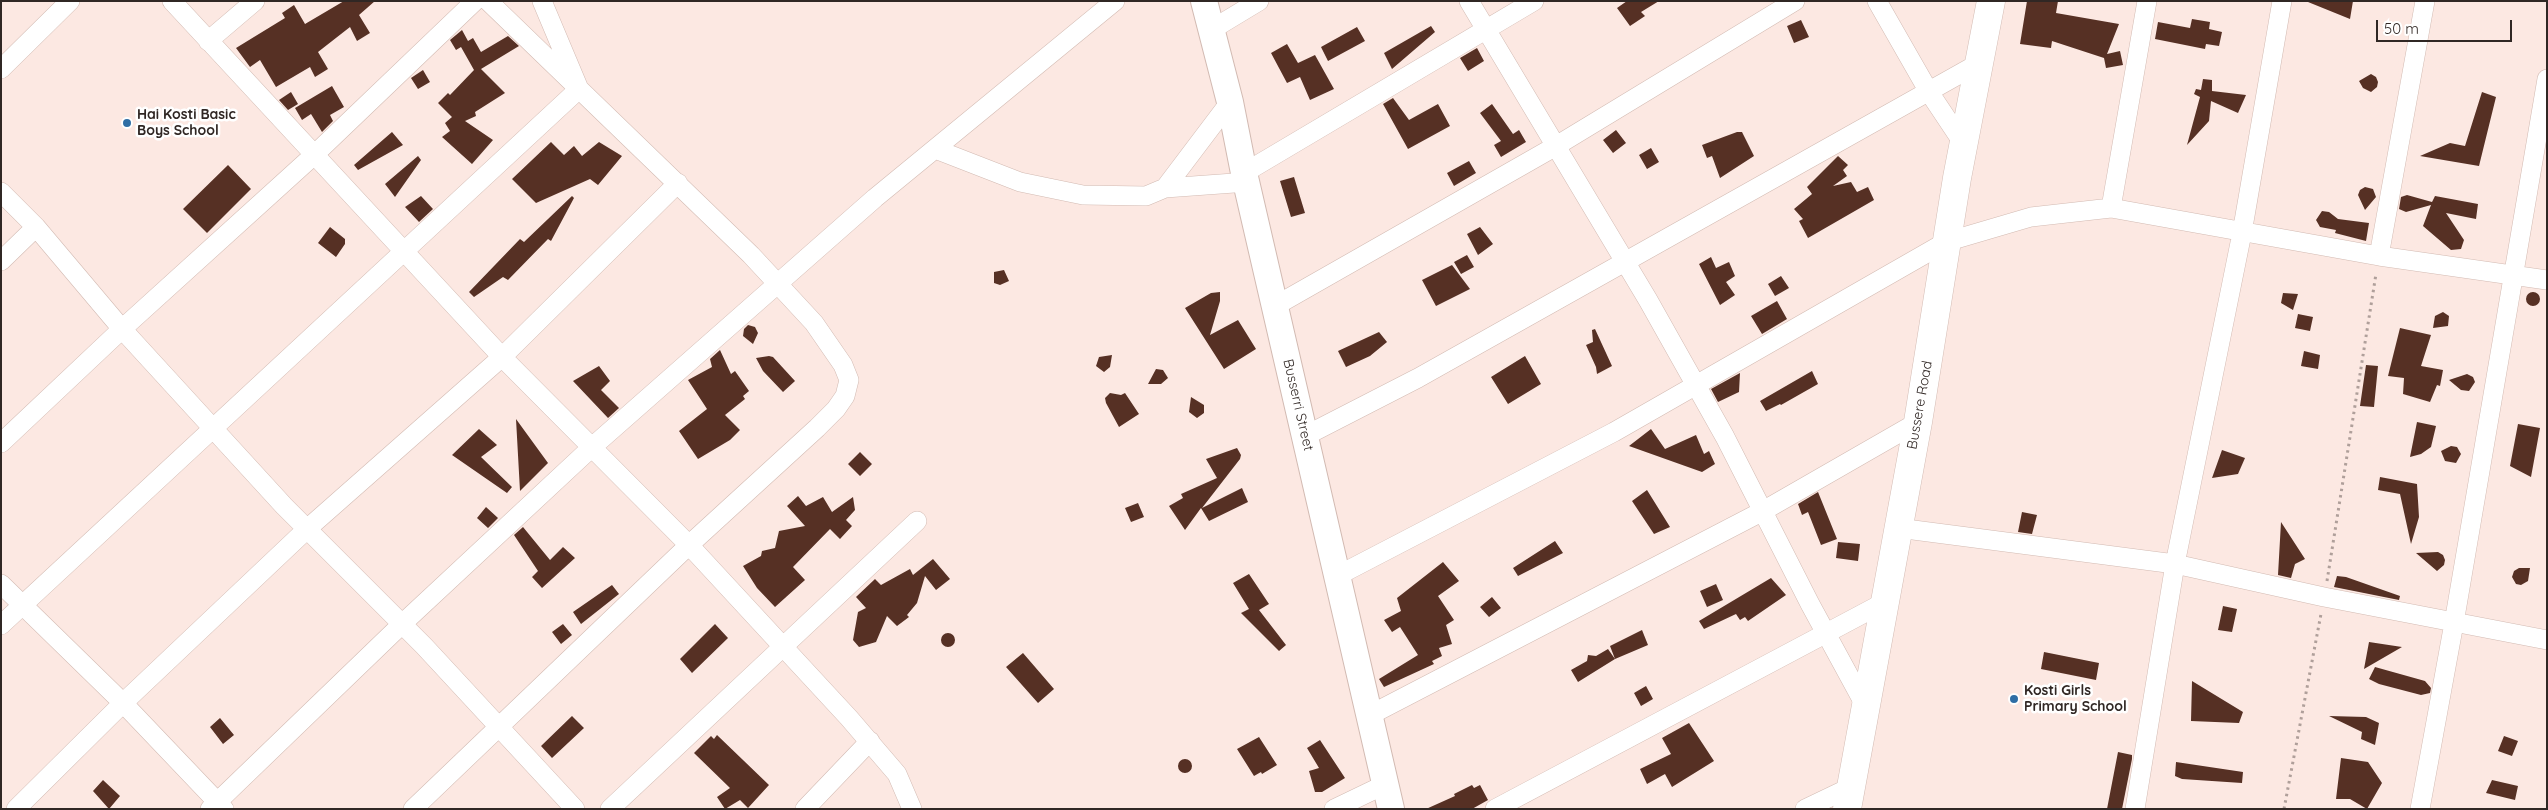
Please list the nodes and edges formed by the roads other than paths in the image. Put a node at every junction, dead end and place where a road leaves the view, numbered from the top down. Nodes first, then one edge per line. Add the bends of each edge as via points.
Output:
1 (70, 1) edge
2 (172, 1) edge
3 (256, 1) edge
4 (475, 1) edge
5 (488, 1) edge
6 (542, 1) edge
7 (1115, 1) edge
8 (1204, 1) edge
9 (1259, 1) edge
10 (1468, 1) edge
11 (1534, 1) edge
12 (1795, 1) edge
13 (1877, 1) edge
14 (1991, 1) edge
15 (2147, 1) edge
16 (2282, 1) edge
17 (2425, 1) edge
18 (1211, 30) junction
19 (1485, 31) junction
20 (208, 41) junction
21 (1981, 62) junction
22 (1, 69) edge
23 (2547, 79) edge
24 (579, 89) junction
25 (1929, 92) junction
26 (1230, 102) junction
27 (1964, 143) junction
28 (1556, 146) junction
29 (935, 149) junction
30 (314, 154) junction
31 (1246, 177) junction
32 (678, 183) junction
33 (1165, 188) junction
34 (1, 192) edge
35 (2111, 208) junction
36 (36, 227) junction
37 (2242, 233) junction
38 (1946, 242) junction
39 (404, 252) junction
40 (2379, 256) junction
41 (1, 261) edge
42 (1626, 262) junction
43 (2512, 274) junction
44 (2547, 280) edge
45 (777, 284) junction
46 (1275, 306) junction
47 (122, 328) junction
48 (502, 357) junction
49 (1695, 386) junction
50 (1918, 422) junction
51 (213, 428) junction
52 (1305, 436) junction
53 (1, 443) edge
54 (591, 448) junction
55 (1763, 511) junction
56 (916, 521) dead end
57 (1898, 528) junction
58 (307, 529) junction
59 (689, 545) junction
60 (2175, 564) junction
61 (1337, 576) junction
62 (1, 584) edge
63 (1885, 602) junction
64 (22, 605) junction
65 (402, 624) junction
66 (2454, 624) junction
67 (1, 625) edge
68 (1826, 633) junction
69 (2547, 640) edge
70 (783, 647) junction
71 (123, 702) junction
72 (1866, 707) junction
73 (1370, 715) junction
74 (498, 726) junction
75 (870, 741) junction
76 (1386, 784) junction
77 (1849, 798) edge
78 (217, 806) edge
79 (16, 809) edge
80 (413, 809) edge
81 (575, 809) edge
82 (610, 809) edge
83 (805, 809) edge
84 (912, 809) edge
85 (1334, 809) edge
86 (1391, 809) edge
87 (1495, 809) edge
88 (1805, 809) edge
89 (2135, 809) edge
90 (2420, 809) edge

1 - 22 street
2 - 20 street
3 - 20 street
4 - 30 street
5 - 24 street
6 - 24 street
7 - 29 street
8 - 18 main road, Busserri Street
9 - 18 street
10 - 19 street
11 - 19 street
12 - 28 street
13 - 25 street
14 - 21 main road, Bussere Road
15 - 35 street
16 - 37 street
17 - 40 street
18 - 26 main road, Busserri Street
19 - 28 street
19 - 31 street
20 - 30 street
21 - 25 street
21 - 27 main road, Bussere Road
23 - 43 street
24 - 32 street
24 - 39 street
25 - 27 street
25 - 42 street
26 - 31 main road, Busserri Street
26 - 33 street
27 - 38 main road, Bussere Road
28 - 42 street
28 - 46 street
29 - 33 street via 1020,182 1083,195 1146,196
29 - 45 street
30 - 39 street
30 - 47 street
31 - 33 street
31 - 46 main road, Busserri Street
32 - 45 street
32 - 48 street
34 - 36 street
35 - 37 street
35 - 38 street via 2031,217
36 - 41 street
36 - 47 street
37 - 40 street
37 - 60 street
38 - 49 street
38 - 50 main road, Bussere Road
39 - 48 street
39 - 51 street
40 - 43 street
42 - 49 street
42 - 52 street via 1418,378
43 - 44 street
43 - 66 street
45 - 54 street
45 - 59 street via 814,323 843,365 849,380 844,396 817,428
46 - 52 main road, Busserri Street
47 - 51 street
47 - 53 street
48 - 54 street
48 - 58 street
49 - 55 street via 1726,437
49 - 61 street
50 - 55 street
50 - 57 main road, Bussere Road
51 - 58 street
51 - 64 street
52 - 61 main road, Busserri Street
54 - 59 street
54 - 65 street
55 - 68 street
55 - 73 street
56 - 70 street
57 - 60 street
57 - 63 main road, Bussere Road
58 - 65 street
58 - 71 street
59 - 70 street
59 - 74 street
60 - 66 street
60 - 89 street
61 - 73 main road, Busserri Street
62 - 64 street
63 - 68 street
63 - 72 main road, Bussere Road
64 - 67 street
64 - 71 street
65 - 74 street
65 - 78 street
66 - 69 street
66 - 90 street
68 - 72 street
68 - 87 street
70 - 75 street
70 - 82 street
71 - 78 street
71 - 79 street
72 - 77 main road, Bussere Road
73 - 76 main road, Busserri Street
74 - 80 street
74 - 81 street
75 - 83 street
75 - 84 street via 897,774
76 - 85 street
76 - 86 main road, Busserri Street
77 - 88 street

